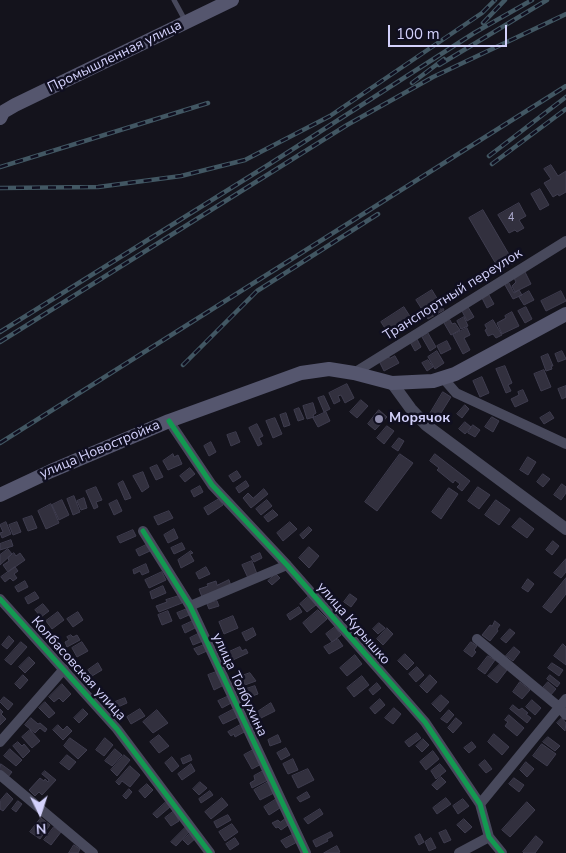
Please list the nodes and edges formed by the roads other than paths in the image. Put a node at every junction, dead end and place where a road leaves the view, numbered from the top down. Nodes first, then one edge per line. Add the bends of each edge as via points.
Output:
1 (174, 0) edge
2 (232, 0) edge
3 (186, 22) junction
4 (0, 118) edge
5 (566, 241) edge
6 (566, 314) edge
7 (354, 373) junction
8 (443, 378) junction
9 (392, 383) junction
10 (169, 421) junction
11 (566, 444) edge
12 (0, 495) edge
13 (566, 529) edge
14 (143, 531) dead end
15 (287, 565) junction
16 (0, 599) edge
17 (190, 606) junction
18 (477, 639) dead end
19 (64, 669) junction
20 (564, 707) edge
21 (0, 742) edge
22 (0, 775) edge
23 (480, 804) junction
24 (489, 838) junction
25 (87, 851) edge
26 (210, 853) edge
27 (306, 853) edge
28 (459, 853) edge
29 (502, 853) edge

1 - 3 lane
2 - 3 main road, Промышленная улица
3 - 4 main road, Промышленная улица via 15,105 3,112
5 - 7 street, Транспортный переулок
6 - 8 main road, улица Новостройка
7 - 9 main road, улица Новостройка
7 - 10 main road, улица Новостройка via 329,369 301,373
8 - 9 main road, улица Новостройка
8 - 11 street via 456,392
9 - 13 street via 426,425
10 - 12 main road, улица Новостройка
10 - 15 street, улица Курышко via 212,485
14 - 17 street, улица Толбухина
15 - 17 street
15 - 23 street, улица Курышко via 425,722
16 - 19 street, Колбасовская улица
17 - 27 street, улица Толбухина
18 - 20 street
19 - 21 street
19 - 26 street, Колбасовская улица via 117,729
20 - 23 street
22 - 25 street
23 - 24 street, улица Курышко
24 - 28 street
24 - 29 street, улица Курышко

